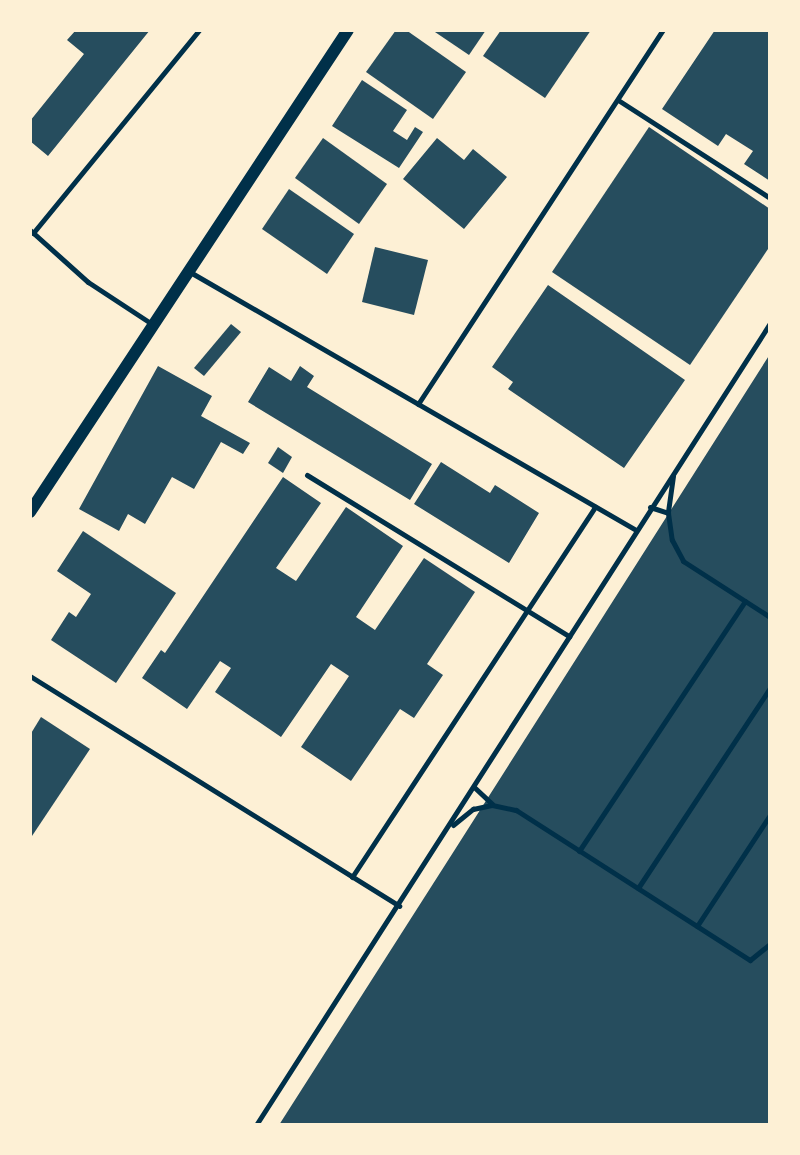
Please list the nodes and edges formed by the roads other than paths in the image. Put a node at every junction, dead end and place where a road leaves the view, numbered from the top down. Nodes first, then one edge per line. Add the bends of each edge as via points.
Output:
1 (199, 30) edge
2 (348, 30) edge
3 (663, 30) edge
4 (618, 100) junction
5 (770, 198) edge
6 (32, 231) edge
7 (187, 271) junction
8 (770, 323) edge
9 (153, 324) junction
10 (418, 404) junction
11 (675, 470) junction
12 (307, 475) dead end
13 (595, 507) junction
14 (650, 508) junction
15 (30, 512) edge
16 (668, 513) junction
17 (636, 530) junction
18 (745, 601) junction
19 (528, 613) junction
20 (770, 617) edge
21 (569, 636) junction
22 (30, 676) edge
23 (770, 688) edge
24 (474, 787) junction
25 (492, 804) junction
26 (770, 815) edge
27 (448, 829) junction
28 (579, 851) junction
29 (352, 877) junction
30 (638, 888) junction
31 (399, 906) junction
32 (697, 926) junction
33 (770, 944) edge
34 (255, 1125) edge

1 - 6 lane
2 - 7 street
3 - 4 lane
4 - 5 lane
4 - 10 lane
6 - 9 lane via 88,282
7 - 9 street
7 - 10 lane
8 - 11 lane
9 - 15 street
10 - 13 lane
11 - 14 lane
11 - 16 lane
12 - 19 lane
13 - 17 lane
13 - 19 lane
14 - 16 lane
14 - 17 lane
16 - 18 lane via 672,540 683,561
17 - 21 lane
18 - 20 lane
18 - 28 lane
19 - 21 lane
19 - 29 lane
21 - 24 lane
22 - 29 lane
23 - 30 lane
24 - 25 lane
24 - 27 lane
25 - 27 lane via 474,809
25 - 28 lane via 516,810
26 - 32 lane
27 - 31 lane
28 - 30 lane
29 - 31 lane
30 - 32 lane
31 - 34 lane
32 - 33 lane via 750,960

